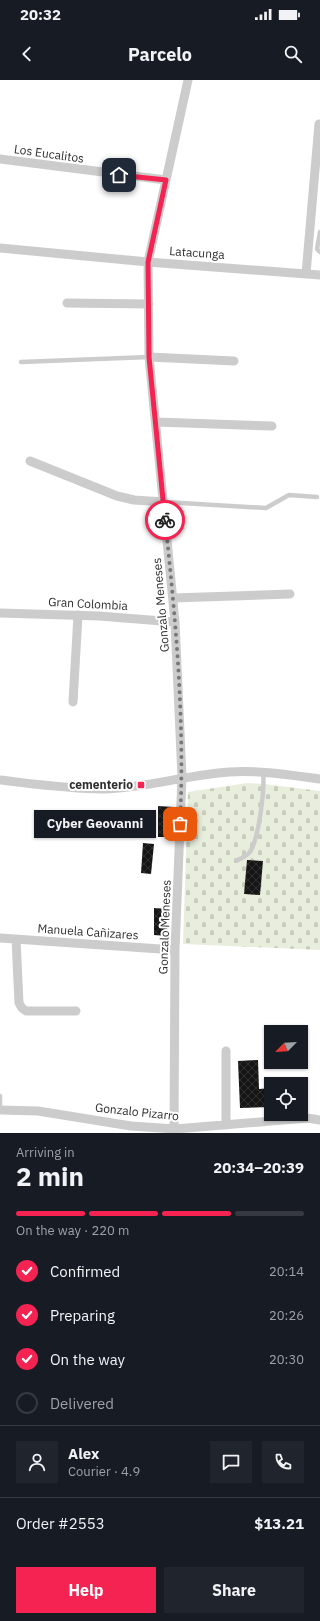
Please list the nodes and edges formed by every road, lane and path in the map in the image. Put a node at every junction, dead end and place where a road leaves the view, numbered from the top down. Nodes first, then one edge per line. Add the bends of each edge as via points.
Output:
1 (188, 80) edge
2 (319, 124) edge
3 (0, 159) edge
4 (166, 180) junction
5 (309, 232) junction
6 (320, 232) edge
7 (0, 248) edge
8 (320, 252) edge
9 (148, 262) junction
10 (306, 274) junction
11 (320, 275) edge
12 (67, 303) dead end
13 (149, 304) junction
14 (149, 357) junction
15 (234, 361) dead end
16 (21, 362) dead end
17 (156, 422) junction
18 (272, 426) dead end
19 (30, 461) dead end
20 (317, 496) dead end
21 (164, 502) junction
22 (290, 594) dead end
23 (173, 598) junction
24 (0, 613) edge
25 (78, 615) junction
26 (175, 622) junction
27 (73, 702) dead end
28 (263, 772) junction
29 (182, 777) junction
30 (0, 780) edge
31 (320, 780) edge
32 (238, 860) dead end
33 (0, 938) edge
34 (16, 939) junction
35 (175, 950) junction
36 (76, 1011) dead end
37 (226, 1051) dead end
38 (0, 1096) edge
39 (0, 1110) edge
40 (320, 1120) edge
41 (226, 1125) junction
42 (174, 1131) edge

1 - 4 street, Gonzalo Meneses
2 - 5 street
3 - 4 street, Los Eucalitos
4 - 9 street, Gonzalo Meneses
5 - 6 lane
5 - 10 street
6 - 8 lane via 317,244
7 - 9 street, Latacunga
9 - 10 street, Latacunga
9 - 13 street, Gonzalo Meneses
10 - 11 street, Latacunga
12 - 13 street
13 - 14 street, Gonzalo Meneses
14 - 15 street
14 - 16 lane
14 - 17 street, Gonzalo Meneses
17 - 18 street
17 - 21 street, Gonzalo Meneses
19 - 21 street via 117,496
20 - 21 lane via 289,495 266,508
21 - 23 street, Gonzalo Meneses
22 - 23 street
23 - 26 street, Gonzalo Meneses
24 - 25 street, Gran Colombia
25 - 26 street, Gran Colombia
25 - 27 street
26 - 29 street, Gonzalo Meneses
28 - 29 street via 230,772
28 - 31 street
28 - 32 lane via 264,784 255,841 250,853
29 - 30 street via 103,789
29 - 35 street, Gonzalo Meneses
33 - 34 street, Manuela Cañizares
34 - 35 street, Manuela Cañizares
34 - 36 street via 19,1003 22,1008
35 - 42 street, Gonzalo Meneses
37 - 41 street
38 - 39 lane
39 - 42 street, Gonzalo Pizarro via 38,1111
40 - 41 street, Gonzalo Pizarro via 307,1118
41 - 42 street, Gonzalo Pizarro

